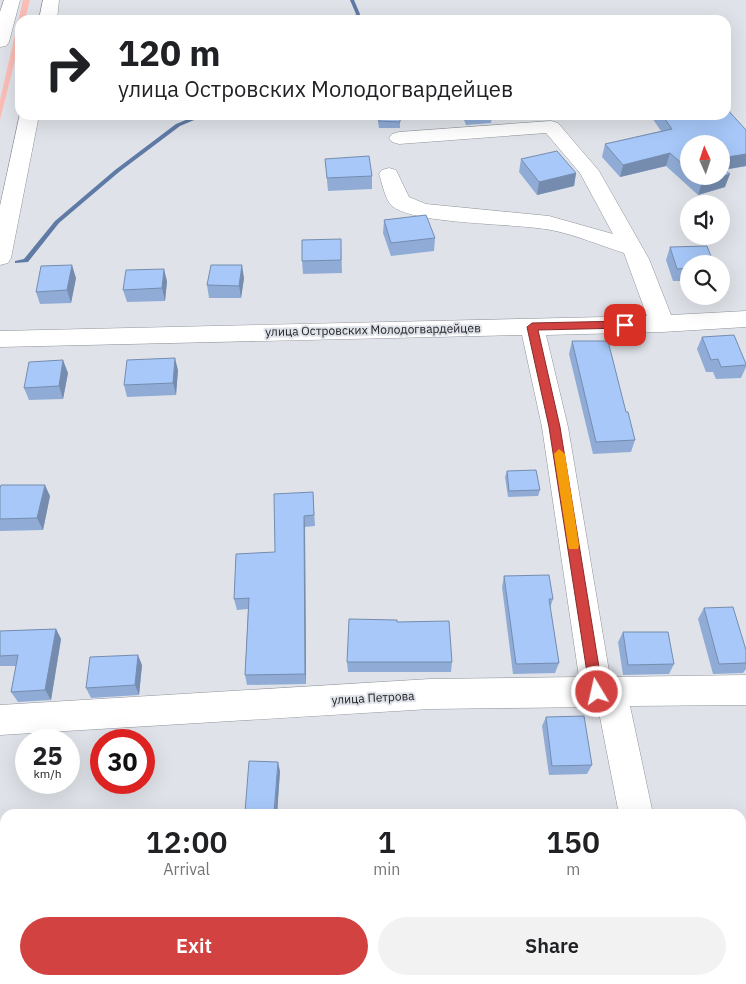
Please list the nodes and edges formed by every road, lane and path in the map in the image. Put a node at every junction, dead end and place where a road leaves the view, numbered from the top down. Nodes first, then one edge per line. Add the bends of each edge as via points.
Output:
1 (12, 0) edge
2 (51, 0) edge
3 (49, 15) edge
4 (0, 42) edge
5 (28, 120) edge
6 (445, 120) edge
7 (448, 136) junction
8 (399, 138) dead end
9 (389, 174) dead end
10 (631, 248) junction
11 (0, 258) edge
12 (746, 318) edge
13 (662, 324) junction
14 (532, 327) junction
15 (0, 338) edge
16 (746, 690) edge
17 (604, 692) junction
18 (0, 720) edge
19 (635, 809) edge

1 - 4 main road
2 - 3 main road
5 - 11 main road
6 - 7 main road
7 - 8 main road
7 - 10 main road via 551,128 588,171
9 - 10 main road via 400,201 422,210 549,224 589,233
10 - 13 main road
12 - 13 main road, улица Островских Молодогвардейцев
13 - 14 main road, улица Островских Молодогвардейцев
14 - 15 main road, улица Островских Молодогвардейцев
14 - 17 main road via 555,427
16 - 17 main road, улица Петрова
17 - 18 main road, улица Петрова via 430,694
17 - 19 main road

